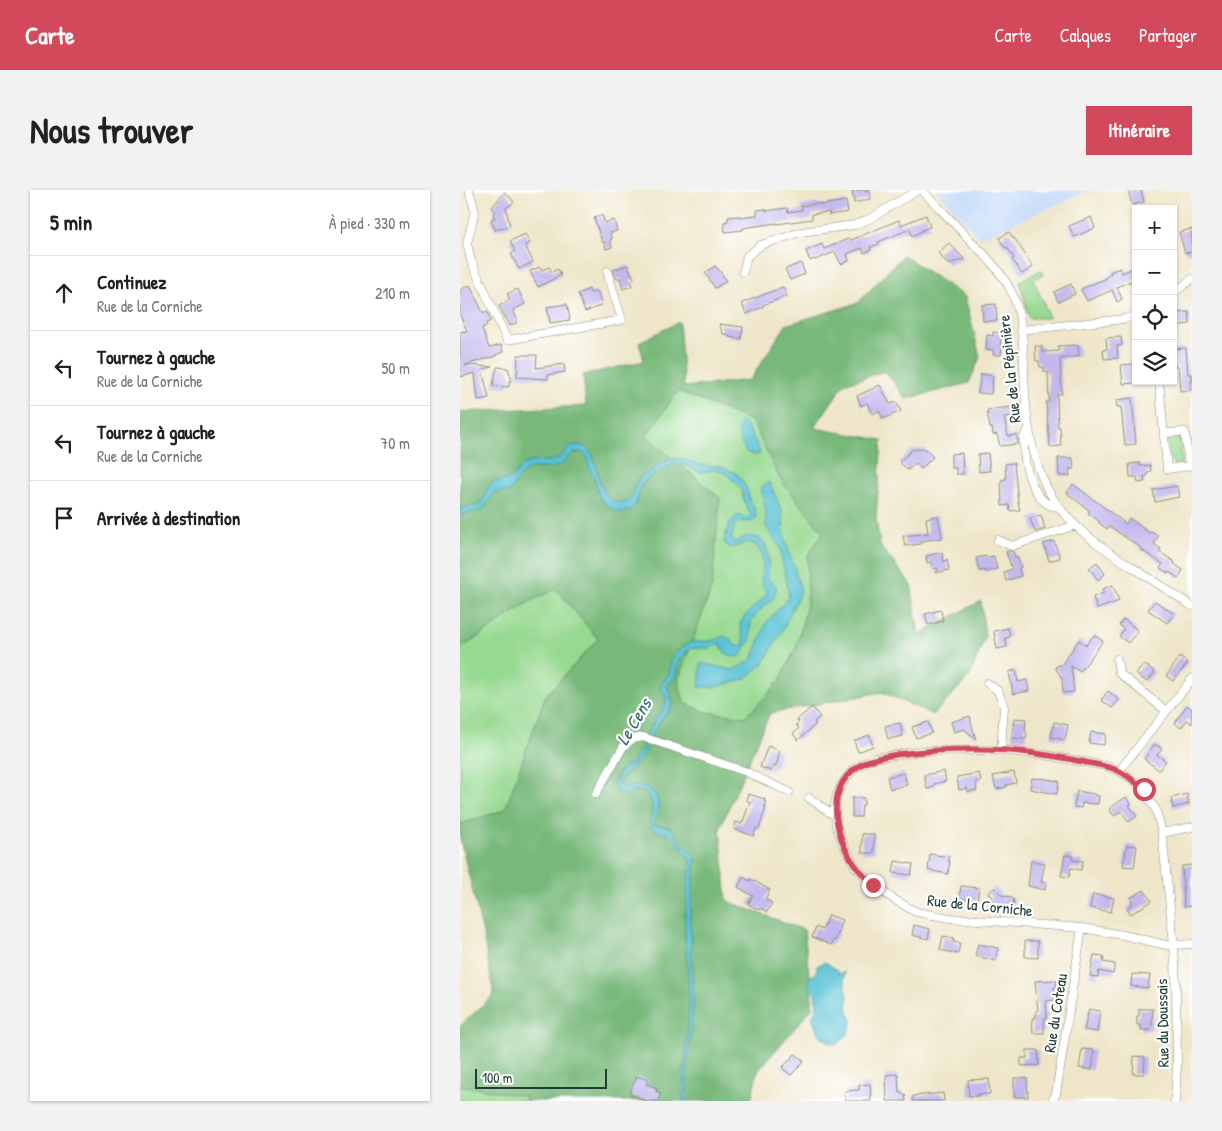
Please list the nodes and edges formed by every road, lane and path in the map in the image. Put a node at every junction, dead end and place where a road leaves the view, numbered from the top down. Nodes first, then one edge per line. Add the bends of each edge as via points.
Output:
1 (469, 190) edge
2 (918, 190) edge
3 (922, 190) edge
4 (607, 271) dead end
5 (742, 272) dead end
6 (1192, 279) edge
7 (1177, 290) edge
8 (1132, 316) edge
9 (1021, 330) junction
10 (1159, 385) edge
11 (1028, 430) junction
12 (1164, 432) junction
13 (1060, 507) junction
14 (1076, 525) junction
15 (998, 540) dead end
16 (1192, 606) edge
17 (1117, 659) dead end
18 (987, 683) dead end
19 (1191, 683) edge
20 (1166, 711) junction
21 (1001, 750) junction
22 (1119, 771) junction
23 (789, 792) dead end
24 (596, 794) dead end
25 (810, 798) dead end
26 (836, 816) junction
27 (1192, 827) edge
28 (1162, 833) junction
29 (1082, 928) junction
30 (1192, 944) edge
31 (1174, 945) junction
32 (1052, 1101) edge
33 (1175, 1101) edge

1 - 4 street via 474,211 467,243 471,260 507,340 622,320
2 - 5 street via 855,225 801,232 761,245 747,256
3 - 9 street, Rue de la Pépinière via 997,269 1010,289
6 - 7 street
8 - 9 street
9 - 11 street, Rue de la Pépinière
10 - 12 street
11 - 13 street, Rue de la Pépinière via 1041,474
11 - 13 street, Rue de la Pépinière via 1023,454 1033,488 1043,500 1053,507
12 - 12 street via 1185,432 1188,466 1166,469
13 - 14 street, Rue de la Pépinière
14 - 15 street via 1012,546
14 - 16 street, Rue de la Pépinière via 1090,539
17 - 20 street via 1119,673
18 - 21 street via 998,691 1004,708
19 - 20 street
20 - 22 street
21 - 22 street, Rue de la Corniche via 1045,755
21 - 26 street, Rue de la Corniche via 921,751 875,758 854,769 846,778 838,792
22 - 28 street, Rue de la Corniche via 1144,789 1156,810
23 - 24 street via 744,771 643,737 632,739 623,747
25 - 26 street
26 - 29 street, Rue de la Corniche via 843,844 855,866 873,885 916,912 950,918
27 - 28 street
28 - 31 street, Rue de la Corniche
29 - 31 street, Rue de la Corniche
29 - 32 street, Rue du Coteau via 1056,1094
30 - 31 street
31 - 33 street, Rue du Doussais

